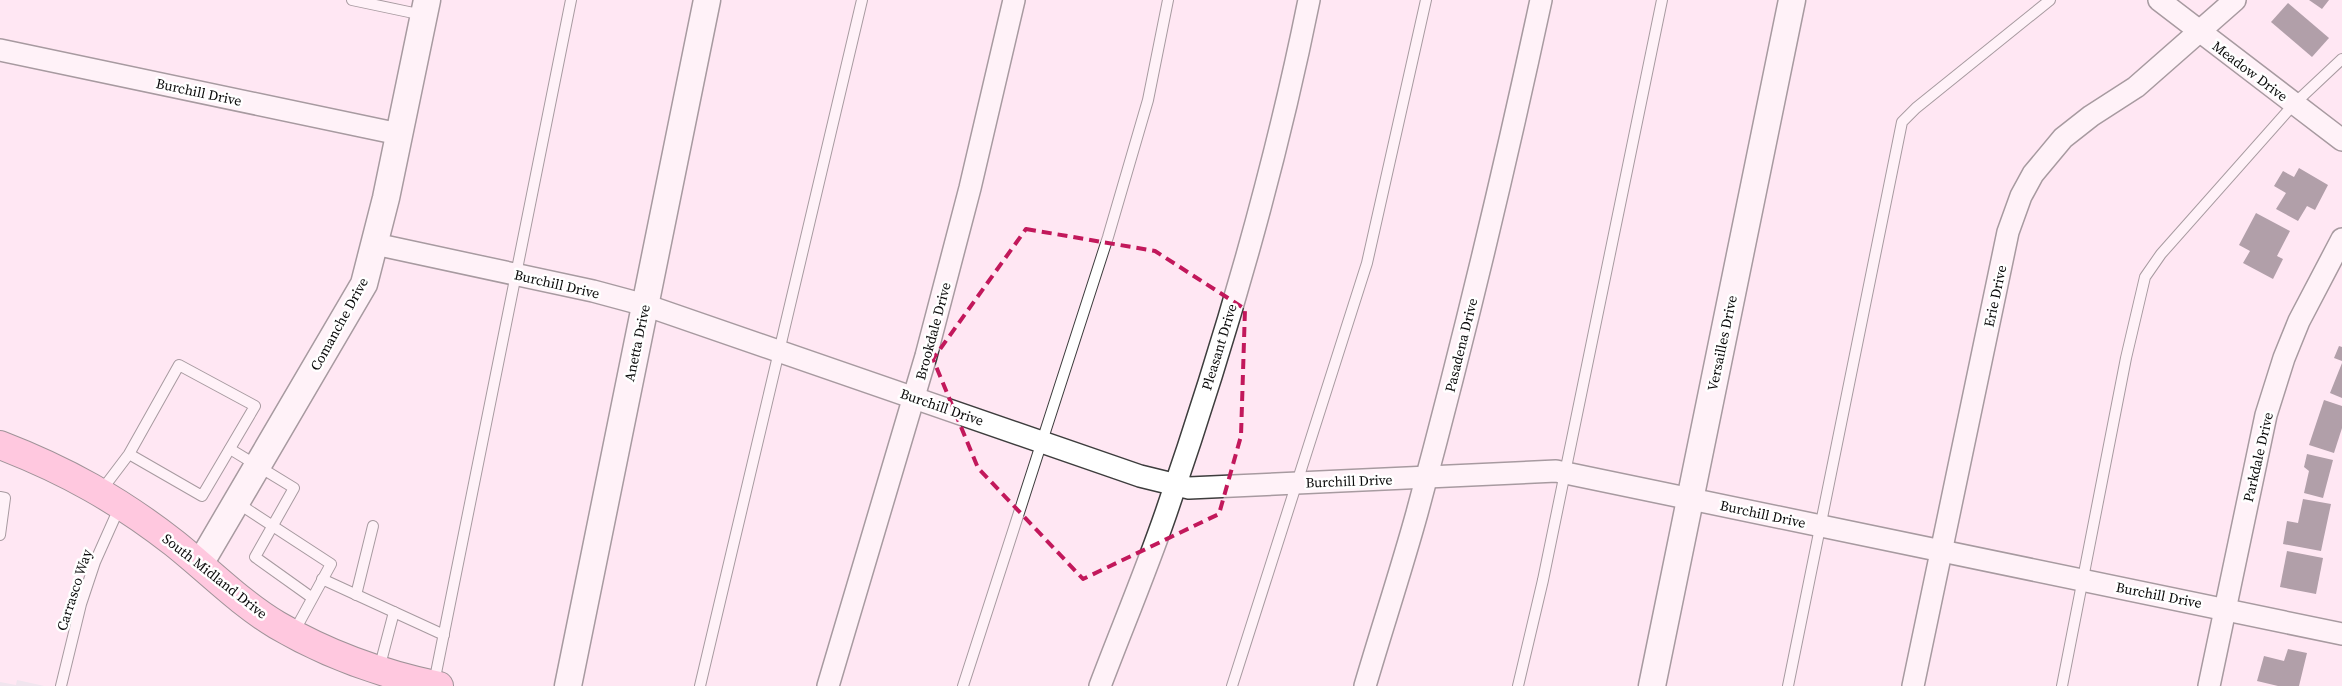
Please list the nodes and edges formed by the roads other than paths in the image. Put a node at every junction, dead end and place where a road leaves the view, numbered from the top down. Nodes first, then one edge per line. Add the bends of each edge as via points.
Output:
1 (352, 0) edge
2 (571, 0) edge
3 (708, 0) edge
4 (862, 0) edge
5 (1014, 0) edge
6 (1168, 0) edge
7 (1309, 0) edge
8 (1426, 0) edge
9 (1542, 0) edge
10 (1662, 0) edge
11 (1792, 0) edge
12 (2050, 0) edge
13 (2159, 0) edge
14 (2235, 0) edge
15 (425, 7) edge
16 (2199, 32) junction
17 (0, 50) edge
18 (2342, 58) edge
19 (2294, 104) junction
20 (399, 134) junction
21 (2342, 140) edge
22 (2342, 239) edge
23 (374, 244) junction
24 (515, 274) junction
25 (645, 305) junction
26 (778, 350) junction
27 (915, 397) junction
28 (1042, 442) junction
29 (0, 445) edge
30 (230, 449) junction
31 (128, 454) junction
32 (258, 465) junction
33 (1564, 473) junction
34 (1426, 478) junction
35 (1295, 483) junction
36 (1175, 485) junction
37 (0, 497) edge
38 (111, 498) junction
39 (1690, 499) junction
40 (236, 502) junction
41 (272, 526) junction
42 (373, 526) dead end
43 (1821, 527) junction
44 (0, 535) edge
45 (1941, 552) junction
46 (200, 564) junction
47 (322, 579) junction
48 (2084, 580) junction
49 (356, 595) junction
50 (312, 597) junction
51 (2225, 608) junction
52 (394, 612) junction
53 (293, 633) junction
54 (2342, 634) edge
55 (444, 635) junction
56 (379, 670) junction
57 (61, 686) edge
58 (435, 686) edge
59 (568, 686) edge
60 (700, 686) edge
61 (828, 686) edge
62 (963, 686) edge
63 (1100, 686) edge
64 (1232, 686) edge
65 (1365, 686) edge
66 (1518, 686) edge
67 (1652, 686) edge
68 (1788, 686) edge
69 (1913, 686) edge
70 (2062, 686) edge
71 (2209, 686) edge

1 - 15 lane
2 - 24 lane
3 - 25 street, Anetta Drive
4 - 26 lane
5 - 27 street, Brookdale Drive via 970,188
6 - 28 lane via 1148,100
7 - 36 street, Pleasant Drive via 1296,66 1249,248
8 - 35 lane via 1366,263
9 - 34 street, Pasadena Drive via 1491,230
10 - 33 lane
11 - 39 street, Versailles Drive
12 - 43 lane via 1902,122
13 - 16 street, Meadow Drive
14 - 16 street, Erie Drive
15 - 20 street, Comanche Drive
16 - 19 street, Meadow Drive
16 - 45 street, Erie Drive via 2136,87 2063,138 2036,170 2021,196 2008,232
17 - 20 street, Burchill Drive
18 - 19 lane
19 - 21 street, Meadow Drive
19 - 48 lane via 2161,254 2145,277 2126,358
20 - 23 street, Comanche Drive
22 - 51 street, Parkdale Drive via 2299,321 2268,407
23 - 24 street, Burchill Drive
23 - 32 street, Comanche Drive via 364,284
24 - 25 street, Burchill Drive
24 - 55 lane
25 - 26 street, Burchill Drive
25 - 59 street, Anetta Drive
26 - 27 street, Burchill Drive
26 - 60 lane
27 - 28 street, Burchill Drive
27 - 61 street, Brookdale Drive
28 - 36 street, Burchill Drive
28 - 62 lane
29 - 38 main road, South Midland Drive via 49,464
30 - 31 lane via 202,496
30 - 31 lane, Carrasco Way via 255,406 179,365
30 - 32 lane
31 - 38 lane, Carrasco Way
32 - 40 street, Comanche Drive
32 - 41 lane via 294,488
33 - 34 street, Burchill Drive
33 - 39 street, Burchill Drive
33 - 66 lane
34 - 35 street, Burchill Drive
34 - 65 street, Pasadena Drive
35 - 36 street, Burchill Drive via 1189,488
35 - 64 lane
36 - 63 street, Pleasant Drive
37 - 44 lane via 6,498
38 - 46 main road, South Midland Drive
38 - 57 lane, Carrasco Way
39 - 43 street, Burchill Drive
39 - 67 street, Versailles Drive
40 - 41 lane
40 - 46 street, Comanche Drive
41 - 47 lane via 331,564
41 - 50 lane via 255,557
42 - 49 lane
43 - 45 street, Burchill Drive
43 - 68 lane
45 - 48 street, Burchill Drive
45 - 69 street, Erie Drive
46 - 53 main road, South Midland Drive via 249,607
47 - 49 lane
47 - 50 lane
48 - 51 street, Burchill Drive
48 - 70 lane
49 - 52 lane
50 - 53 lane
51 - 54 street, Burchill Drive
51 - 71 street, Parkdale Drive
52 - 55 lane
52 - 56 lane
53 - 56 main road, South Midland Drive via 341,657
55 - 58 lane
56 - 58 main road, South Midland Drive

